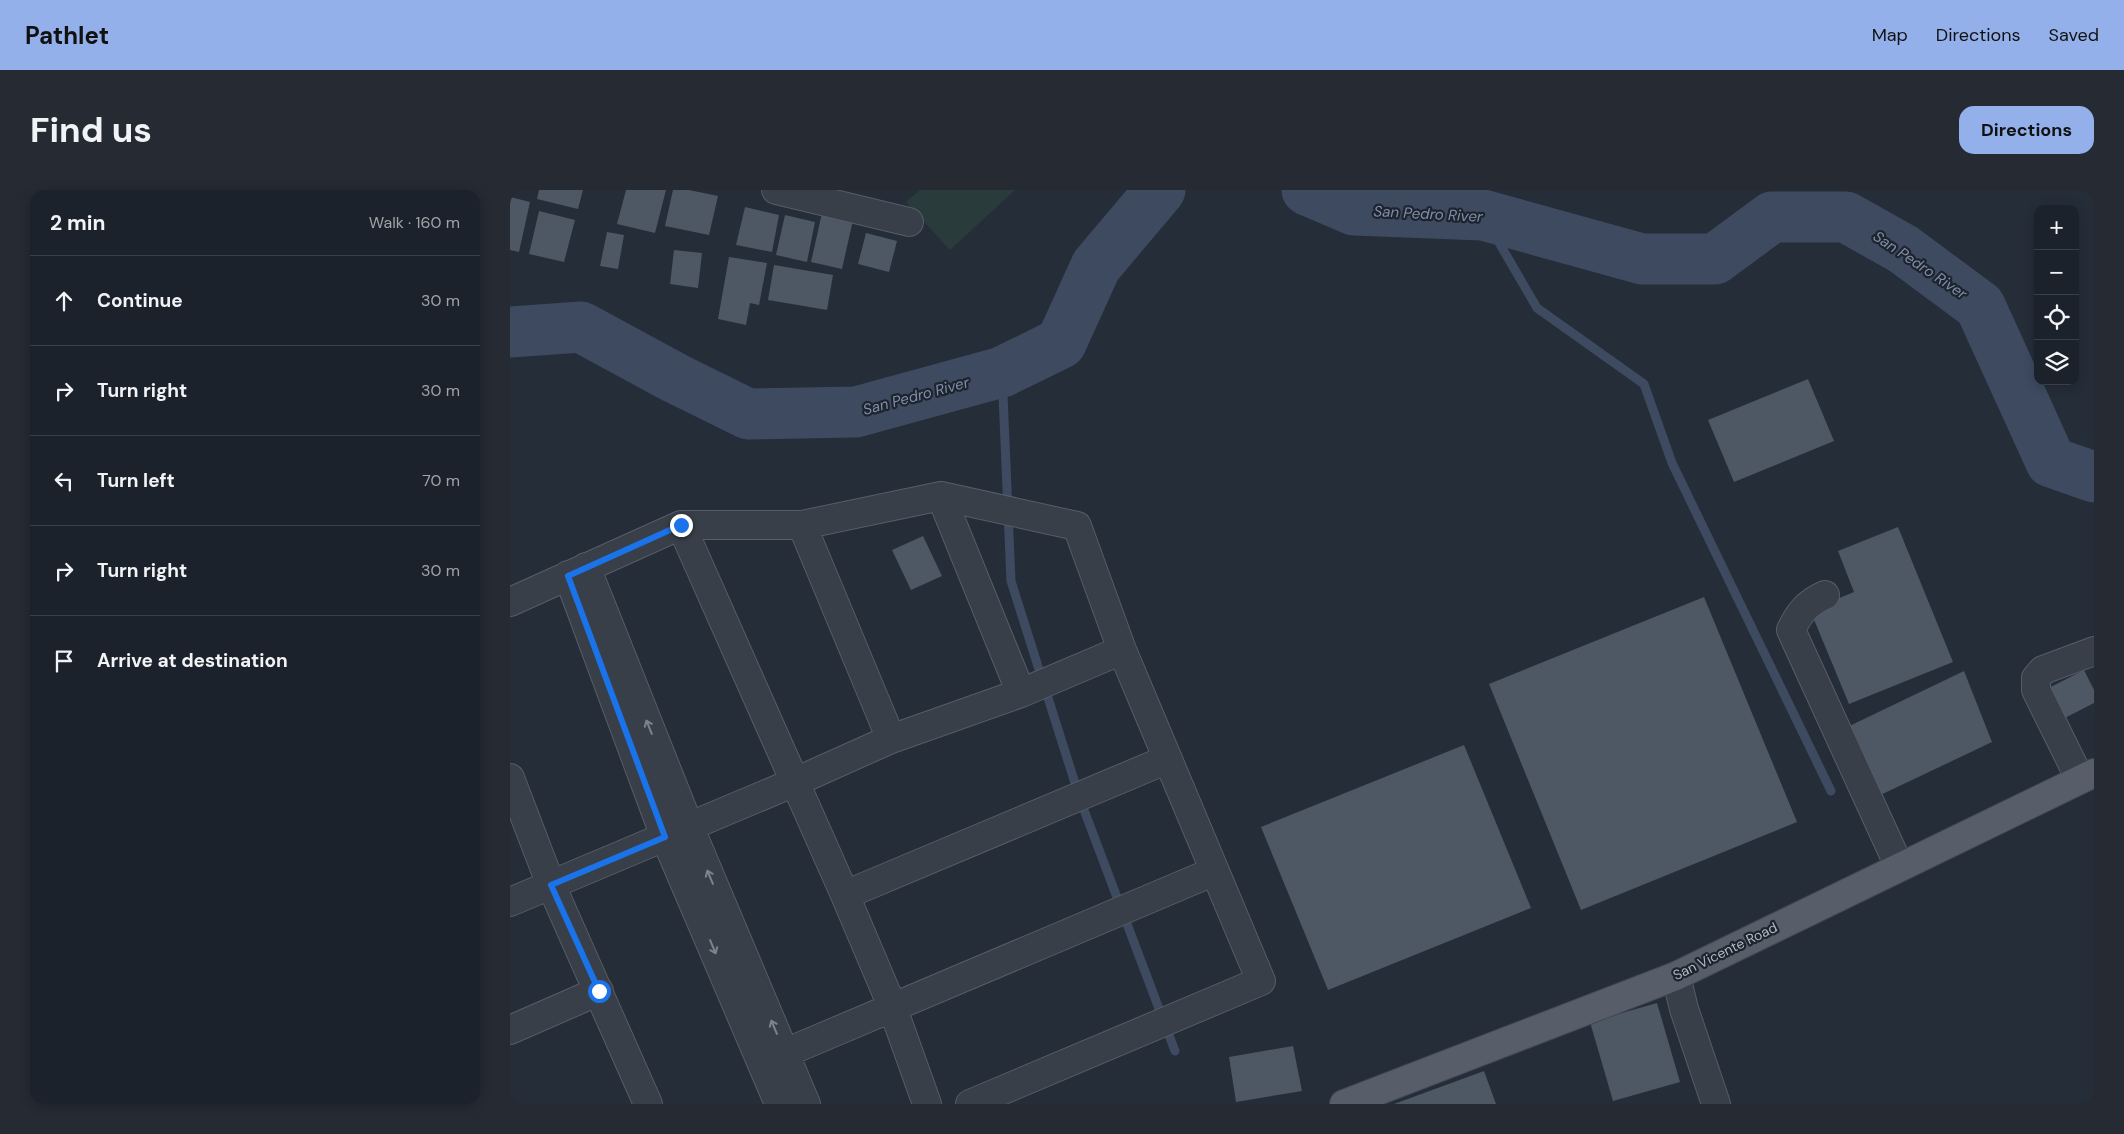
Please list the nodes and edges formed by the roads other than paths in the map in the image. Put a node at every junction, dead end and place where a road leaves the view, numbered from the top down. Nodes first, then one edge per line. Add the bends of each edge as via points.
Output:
1 (776, 190) edge
2 (909, 222) dead end
3 (941, 496) junction
4 (681, 525) junction
5 (802, 525) junction
6 (577, 571) junction
7 (1825, 595) dead end
8 (510, 602) edge
9 (1122, 650) junction
10 (2094, 651) edge
11 (1021, 693) junction
12 (891, 739) junction
13 (1168, 759) junction
14 (2087, 776) edge
15 (510, 778) edge
16 (795, 782) junction
17 (677, 832) junction
18 (1899, 866) junction
19 (1215, 871) junction
20 (551, 885) junction
21 (845, 895) junction
22 (510, 902) edge
23 (1676, 976) junction
24 (599, 991) junction
25 (892, 1006) junction
26 (510, 1030) edge
27 (784, 1052) junction
28 (648, 1104) edge
29 (779, 1104) edge
30 (806, 1104) edge
31 (927, 1104) edge
32 (970, 1104) edge
33 (1344, 1104) edge
34 (1716, 1104) edge

1 - 2 street
3 - 5 street
3 - 9 street via 1077,526
3 - 11 street
4 - 5 street
4 - 6 street
4 - 16 street
5 - 12 street
6 - 8 street
6 - 17 street
7 - 18 street via 1811,602 1799,614 1791,630
9 - 11 street
9 - 13 street
10 - 14 street via 2043,670 2036,678 2036,690
11 - 12 street
12 - 16 street
13 - 19 street
13 - 21 street
14 - 18 main road, San Vicente Road
15 - 20 street
16 - 17 street
16 - 21 street
17 - 20 street
27 -> 17 street
17 -> 29 street
18 - 23 main road, San Vicente Road
19 - 25 street
19 - 32 street via 1261,981
20 - 22 street
20 - 24 street
21 - 25 street
23 - 33 main road, San Vicente Road
23 - 34 street via 1684,1010
24 - 26 street
24 - 28 street
25 - 27 street
25 - 31 street
27 - 30 street

